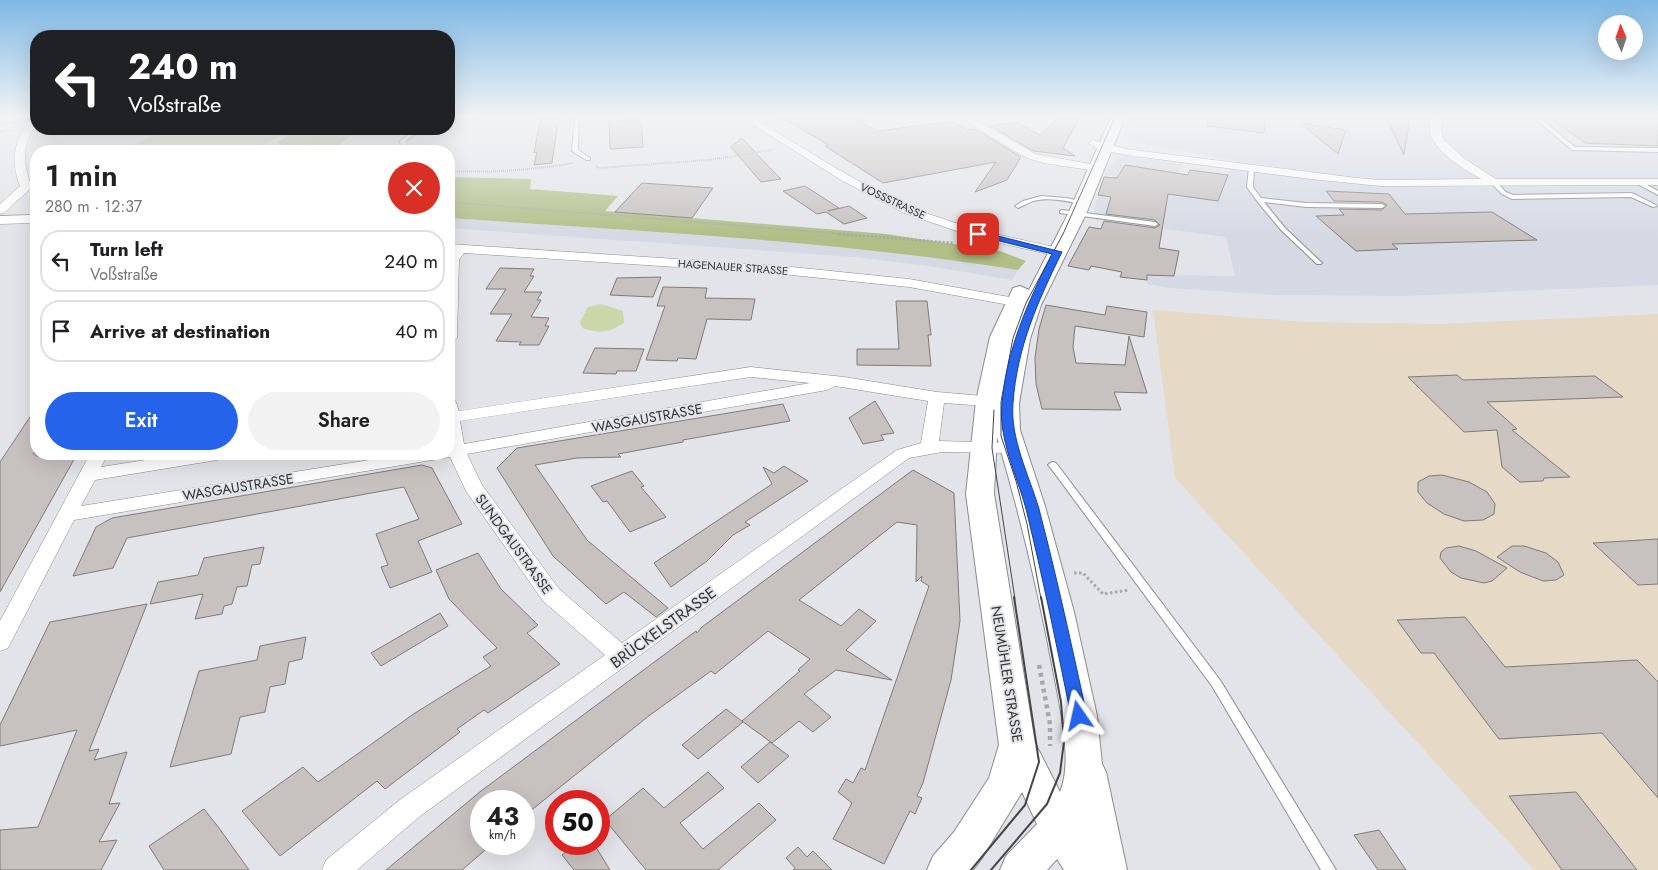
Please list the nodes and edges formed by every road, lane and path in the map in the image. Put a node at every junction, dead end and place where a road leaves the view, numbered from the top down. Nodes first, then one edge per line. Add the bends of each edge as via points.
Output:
1 (19, 156) edge
2 (582, 156) edge
3 (739, 156) edge
4 (811, 156) edge
5 (1030, 156) edge
6 (1095, 156) edge
7 (1173, 156) edge
8 (1458, 156) edge
9 (588, 159) junction
10 (1089, 167) junction
11 (1251, 168) junction
12 (455, 171) edge
13 (1494, 182) junction
14 (1638, 182) junction
15 (1658, 182) edge
16 (30, 184) edge
17 (30, 186) edge
18 (1658, 193) edge
19 (1259, 200) junction
20 (455, 202) edge
21 (1018, 206) dead end
22 (1382, 206) dead end
23 (1654, 206) dead end
24 (1072, 207) junction
25 (0, 210) edge
26 (30, 219) edge
27 (0, 220) edge
28 (1155, 224) dead end
29 (961, 243) dead end
30 (455, 248) edge
31 (1050, 251) junction
32 (1319, 263) dead end
33 (1015, 302) junction
34 (725, 375) junction
35 (844, 382) junction
36 (937, 397) junction
37 (997, 402) junction
38 (734, 403) junction
39 (455, 412) edge
40 (929, 447) junction
41 (999, 448) junction
42 (455, 451) edge
43 (96, 460) edge
44 (179, 460) edge
45 (399, 460) edge
46 (454, 460) edge
47 (1053, 465) dead end
48 (88, 475) junction
49 (66, 515) junction
50 (0, 642) edge
51 (622, 656) junction
52 (1039, 665) dead end
53 (1050, 749) junction
54 (1060, 828) junction
55 (336, 870) edge
56 (947, 870) edge
57 (1020, 870) edge
58 (1088, 870) edge
59 (1107, 870) edge
60 (1329, 870) edge

1 - 16 street via 18,167
2 - 9 lane
3 - 9 path via 599,168
4 - 31 street, VOSSSTRASSE via 908,210 978,234
5 - 10 street
6 - 10 main road, NEUMÜHLER STRASSE
7 - 11 street
8 - 13 street
9 - 12 path via 551,166
10 - 24 main road, NEUMÜHLER STRASSE
11 - 13 street via 1382,183
11 - 19 lane via 1250,187
13 - 14 street
13 - 23 lane via 1512,197 1632,195
14 - 15 street
14 - 18 lane
17 - 25 street
19 - 22 lane via 1306,205
19 - 32 lane via 1284,230
20 - 29 path
21 - 24 lane via 1031,200
24 - 28 lane
24 - 31 main road, NEUMÜHLER STRASSE
26 - 27 street
30 - 33 street, HAGENAUER STRASSE via 782,270 909,283
31 - 33 main road, NEUMÜHLER STRASSE
31 - 37 main road, NEUMÜHLER STRASSE
33 - 37 main road, NEUMÜHLER STRASSE via 1001,337
34 - 35 street, WASGAUSTRASSE via 751,372
34 - 38 street
34 - 39 street, WASGAUSTRASSE
35 - 36 street, WASGAUSTRASSE
35 - 38 street, WASGAUSTRASSE
36 - 37 street, WASGAUSTRASSE
36 - 40 street
37 - 41 main road, NEUMÜHLER STRASSE
38 - 42 street, WASGAUSTRASSE
40 - 41 street, BRÜCKELSTRASSE
40 - 51 street, BRÜCKELSTRASSE via 903,454
41 - 53 main road, NEUMÜHLER STRASSE via 980,494
41 - 53 main road, NEUMÜHLER STRASSE via 1032,506 1079,716
43 - 48 street
44 - 48 street
45 - 49 street, WASGAUSTRASSE
46 - 51 street, SUNDGAUSTRASSE via 551,595
47 - 60 lane via 1216,683
48 - 49 street
49 - 50 street
51 - 55 street, BRÜCKELSTRASSE via 410,808
52 - 53 path via 1050,724
53 - 54 main road, NEUMÜHLER STRASSE
53 - 54 main road, NEUMÜHLER STRASSE via 1080,794
53 - 56 main road via 1006,785 968,845
53 - 59 main road
54 - 57 main road
54 - 58 main road

